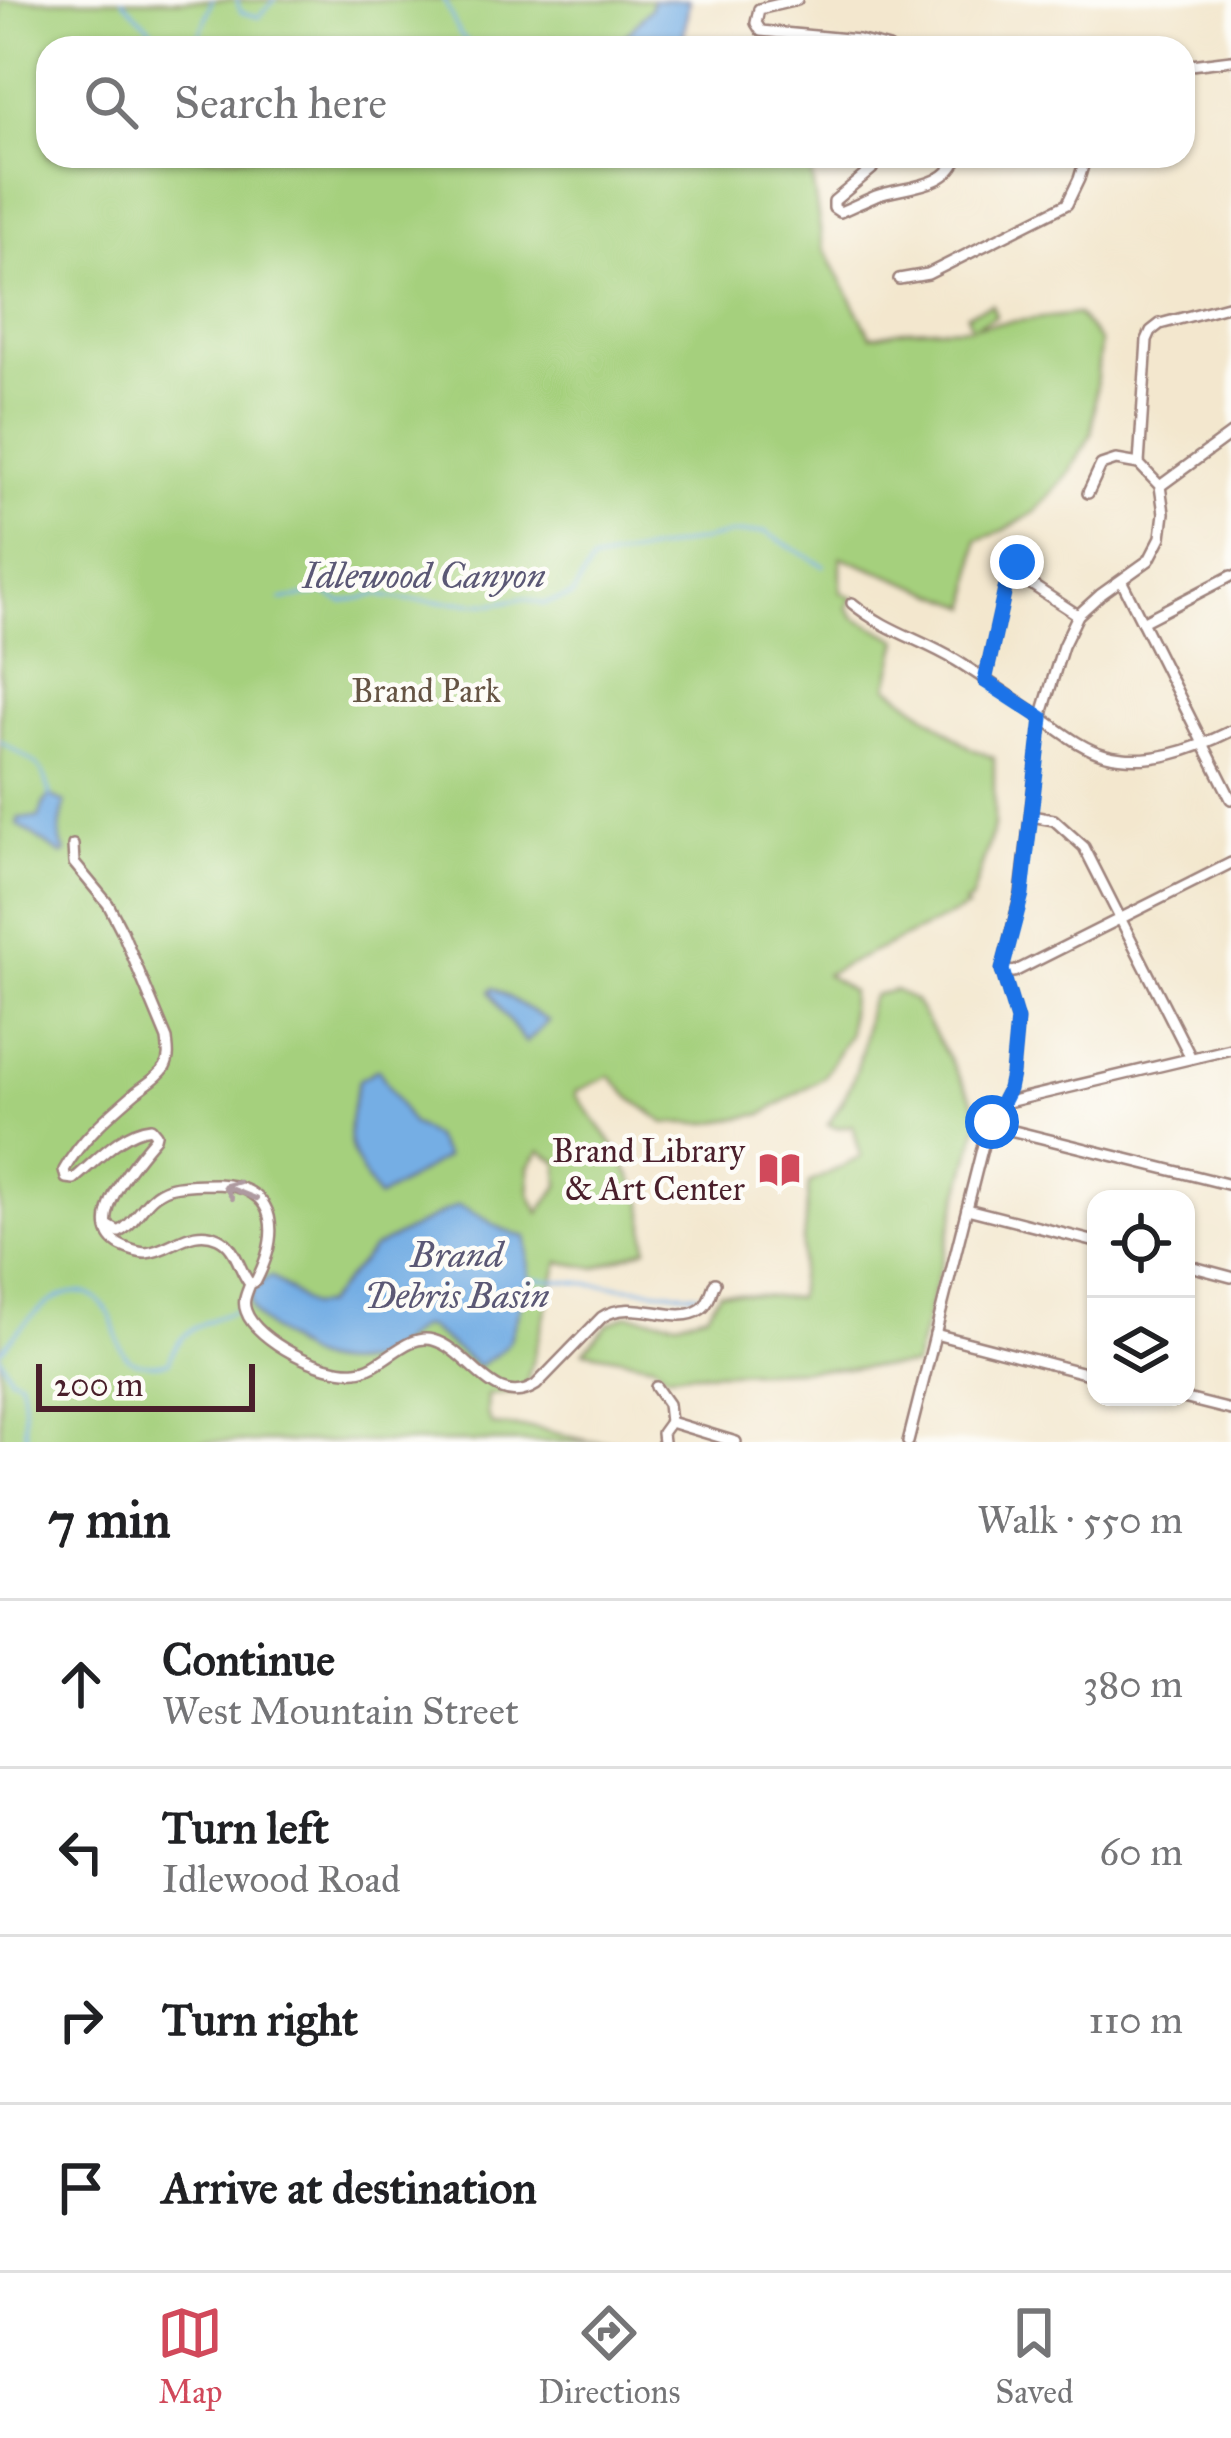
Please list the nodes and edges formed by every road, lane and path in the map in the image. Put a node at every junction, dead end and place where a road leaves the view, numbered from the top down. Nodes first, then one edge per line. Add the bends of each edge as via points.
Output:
1 (797, 0) edge
2 (815, 36) edge
3 (1231, 60) edge
4 (1195, 64) edge
5 (872, 168) edge
6 (954, 168) edge
7 (1082, 168) edge
8 (899, 279) dead end
9 (1231, 305) edge
10 (1231, 434) edge
11 (1139, 464) junction
12 (1160, 486) junction
13 (1088, 493) dead end
14 (1017, 562) dead end
15 (1231, 576) edge
16 (1122, 581) junction
17 (1032, 585) dead end
18 (852, 604) dead end
19 (1078, 616) junction
20 (1142, 622) junction
21 (985, 681) junction
22 (1042, 718) junction
23 (1231, 731) edge
24 (1204, 745) junction
25 (1231, 799) edge
26 (1030, 816) junction
27 (73, 845) dead end
28 (1231, 863) edge
29 (1121, 919) junction
30 (1002, 970) junction
31 (1231, 1049) edge
32 (1191, 1058) junction
33 (1002, 1103) junction
34 (992, 1122) junction
35 (1231, 1185) edge
36 (967, 1209) junction
37 (107, 1225) junction
38 (1087, 1240) edge
39 (1195, 1267) edge
40 (1231, 1276) edge
41 (715, 1282) dead end
42 (250, 1283) junction
43 (935, 1334) junction
44 (1087, 1374) edge
45 (656, 1388) dead end
46 (1195, 1401) edge
47 (1231, 1410) edge
48 (670, 1422) junction
49 (663, 1442) edge
50 (736, 1442) edge
51 (908, 1442) edge

1 - 2 street via 759,9 756,23 761,31
3 - 4 street
5 - 6 street via 834,208 938,180
7 - 8 street via 1067,204 928,274
9 - 11 street via 1151,331
10 - 12 street
11 - 12 street
11 - 13 street via 1101,465
12 - 16 street via 1161,537 1149,560
14 - 21 street
15 - 20 street
16 - 19 street
16 - 20 street
17 - 19 street
18 - 21 street
19 - 22 street
20 - 24 street
21 - 22 street
22 - 24 street via 1108,756 1150,758
22 - 26 street
23 - 24 street
24 - 25 street
26 - 29 street via 1054,820 1084,847
26 - 30 street via 1022,894
27 - 37 street via 74,863 122,931 169,1057 64,1169 74,1179 130,1135 154,1130 118,1187
28 - 29 street
29 - 30 street via 1014,972
29 - 32 street
30 - 33 street via 1017,1020
31 - 32 street
32 - 33 street
33 - 34 street
34 - 35 street
34 - 36 street
36 - 38 street
36 - 43 street
37 - 42 street via 117,1244 141,1253 212,1235 237,1256
42 -> 37 street via 267,1259 272,1224 254,1194 237,1187 169,1188 119,1232
39 - 40 street
41 - 42 street via 698,1312 626,1308 602,1316 536,1385 514,1395 436,1340 356,1371 300,1359 252,1322 244,1303
43 - 44 street
43 - 51 street
45 - 48 street
46 - 47 street
48 - 49 street
48 - 50 street

